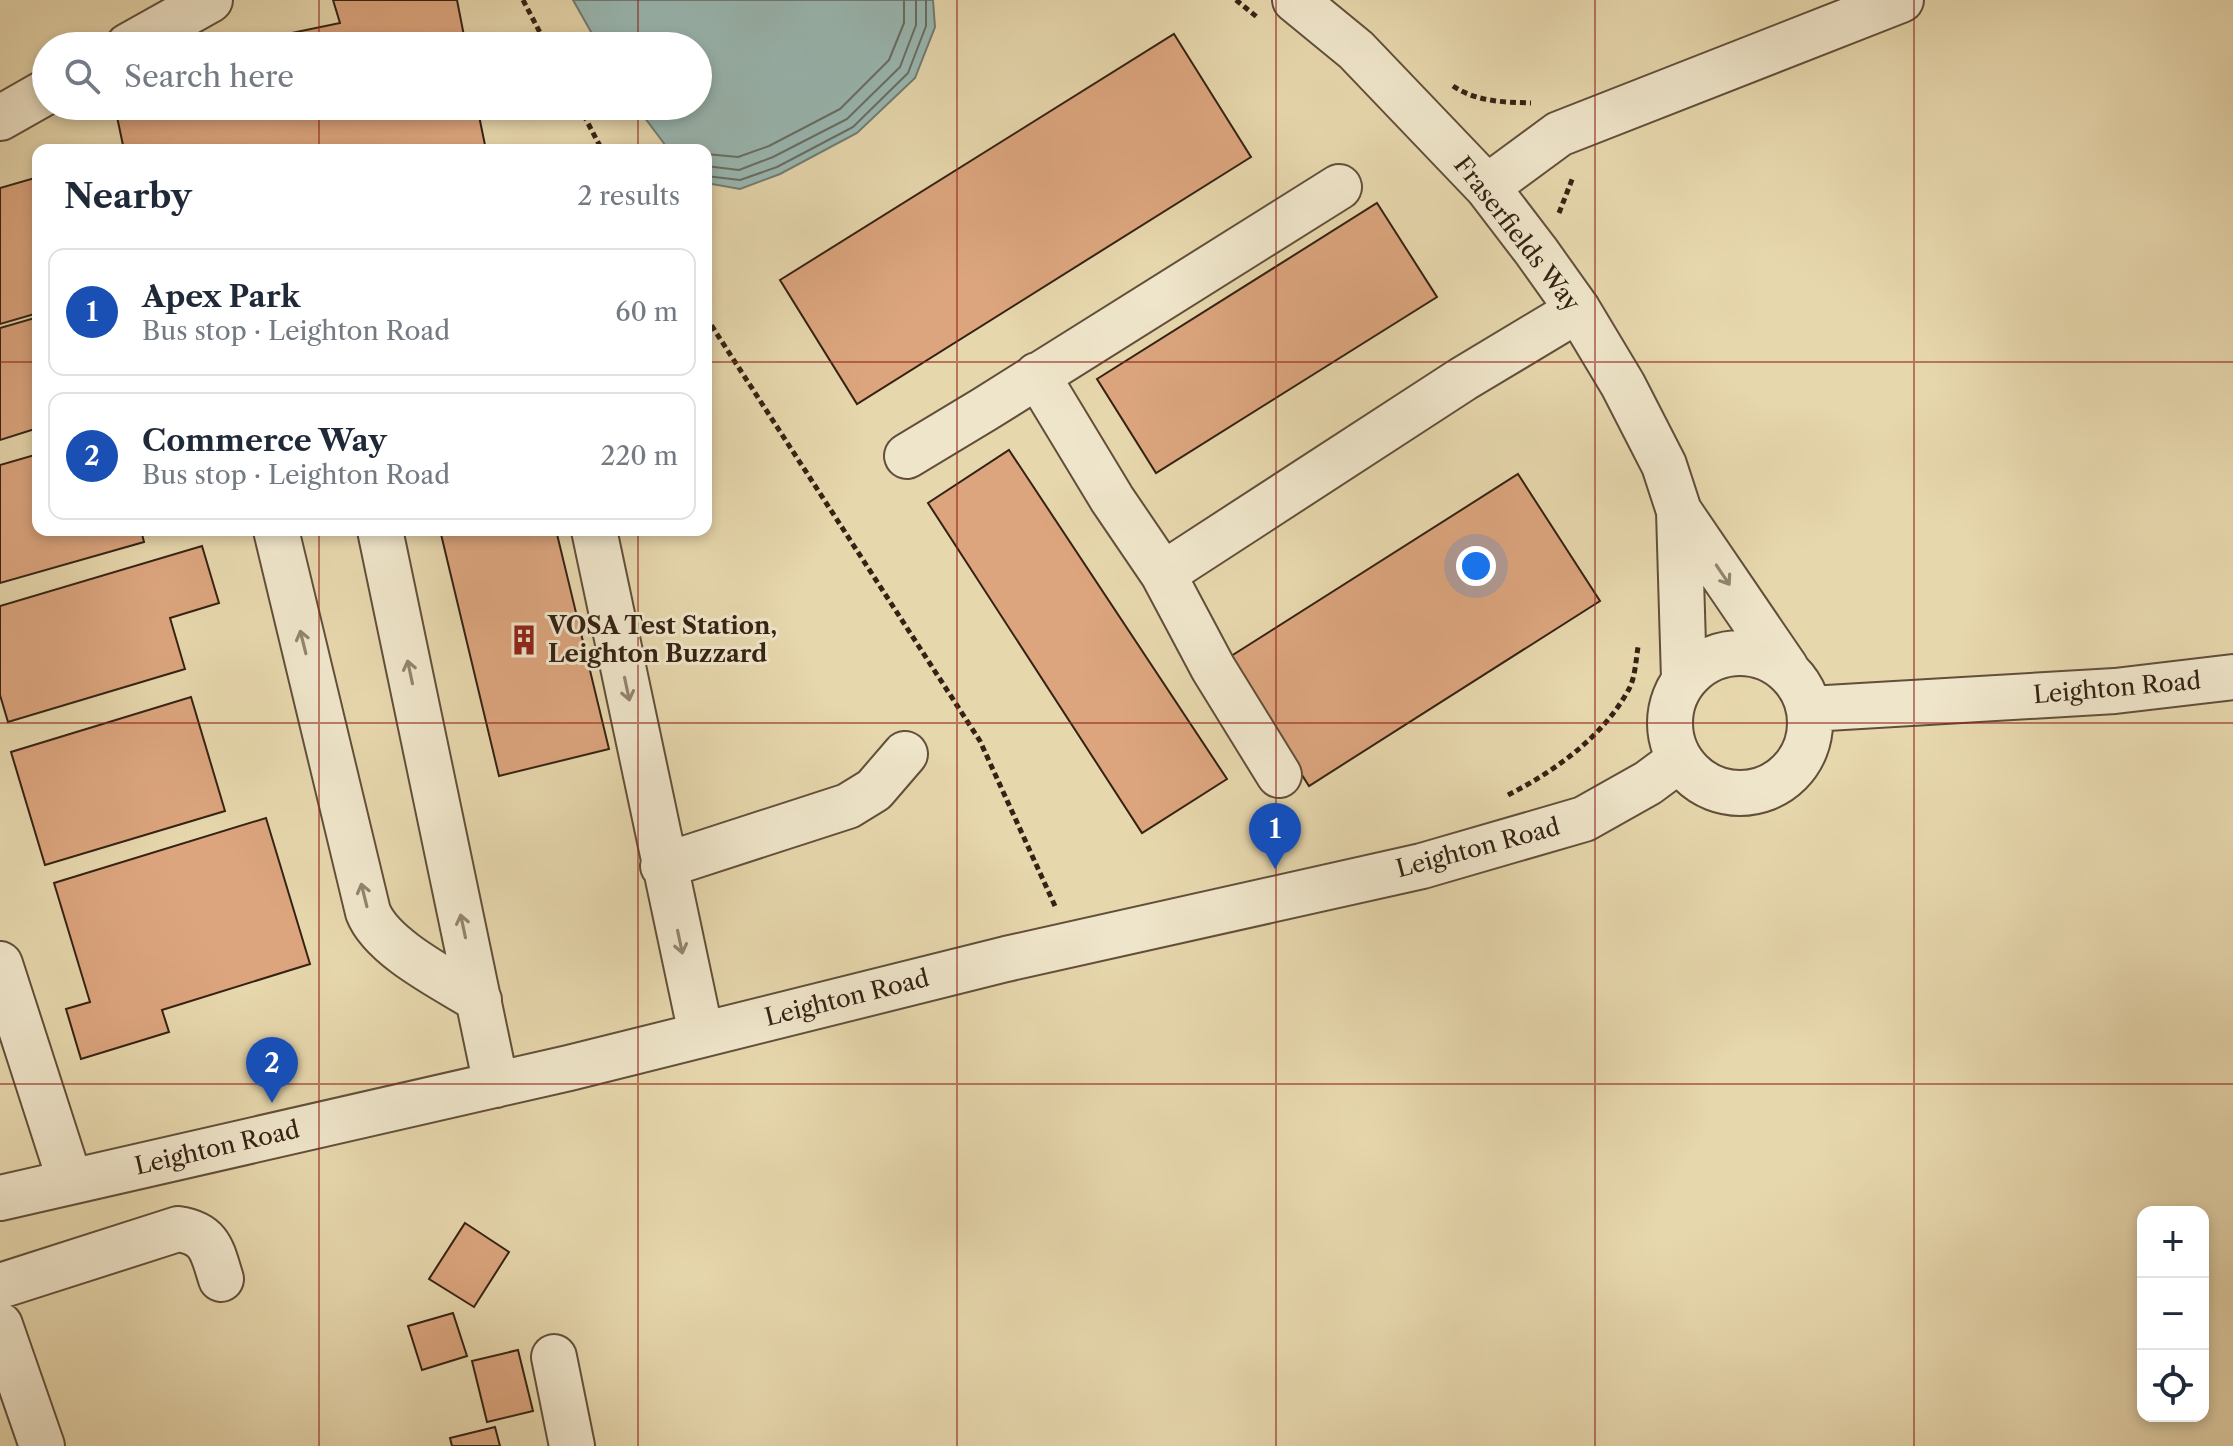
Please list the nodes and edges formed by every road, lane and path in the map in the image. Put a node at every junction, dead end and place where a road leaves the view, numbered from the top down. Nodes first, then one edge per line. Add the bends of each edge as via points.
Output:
1 (210, 0) edge
2 (523, 0) edge
3 (1236, 0) edge
4 (1901, 0) edge
5 (1277, 9) edge
6 (153, 32) edge
7 (540, 32) edge
8 (1441, 79) dead end
9 (32, 100) edge
10 (0, 118) edge
11 (586, 120) edge
12 (1559, 134) junction
13 (599, 144) edge
14 (1339, 187) dead end
15 (1487, 187) junction
16 (1558, 216) dead end
17 (1578, 310) junction
18 (712, 326) edge
19 (1037, 375) junction
20 (907, 456) dead end
21 (1679, 511) junction
22 (277, 536) edge
23 (381, 536) edge
24 (595, 536) edge
25 (1163, 574) junction
26 (1640, 640) dead end
27 (1786, 668) junction
28 (2233, 677) edge
29 (1684, 679) junction
30 (1810, 709) junction
31 (905, 754) dead end
32 (1679, 760) junction
33 (1279, 775) dead end
34 (1498, 799) dead end
35 (663, 866) junction
36 (1057, 912) dead end
37 (0, 964) edge
38 (479, 1000) junction
39 (701, 1034) junction
40 (496, 1085) junction
41 (70, 1181) junction
42 (0, 1198) edge
43 (221, 1279) dead end
44 (0, 1286) edge
45 (0, 1325) edge
46 (554, 1357) dead end
47 (42, 1446) edge
48 (572, 1446) edge

1 - 6 street
2 - 7 path
3 - 5 path
4 - 12 street
5 - 15 street, Fraserfields Way via 1356,50
8 - 12 path via 1487,101 1540,104
9 - 10 street
11 - 13 path
12 - 15 street
12 - 16 path via 1577,165
14 - 19 street
15 - 17 street, Fraserfields Way
17 - 21 street, Fraserfields Way via 1664,465
17 - 25 street
18 - 36 path via 980,741
19 - 20 street
19 - 25 street
21 -> 27 street, Fraserfields Way
21 - 29 street, Fraserfields Way
38 -> 22 street via 387,941 373,925
38 -> 23 street
24 -> 35 street
25 - 33 street
26 - 34 path via 1630,687 1608,719 1560,765
27 - 29 street via 1742,652 1699,664
27 - 30 street
28 - 30 street, Leighton Road via 2115,691
29 - 32 street via 1669,719
30 - 32 street via 1805,752 1776,784 1733,794 1712,788
31 - 35 street via 874,790 848,806
32 - 39 street, Leighton Road via 1584,819 1422,866
35 -> 39 street
37 - 41 street
38 - 40 street
39 - 40 street, Leighton Road
40 - 41 street, Leighton Road
41 - 42 street, Leighton Road
43 - 44 street via 210,1246 196,1232 178,1229
45 - 47 street
46 - 48 street

